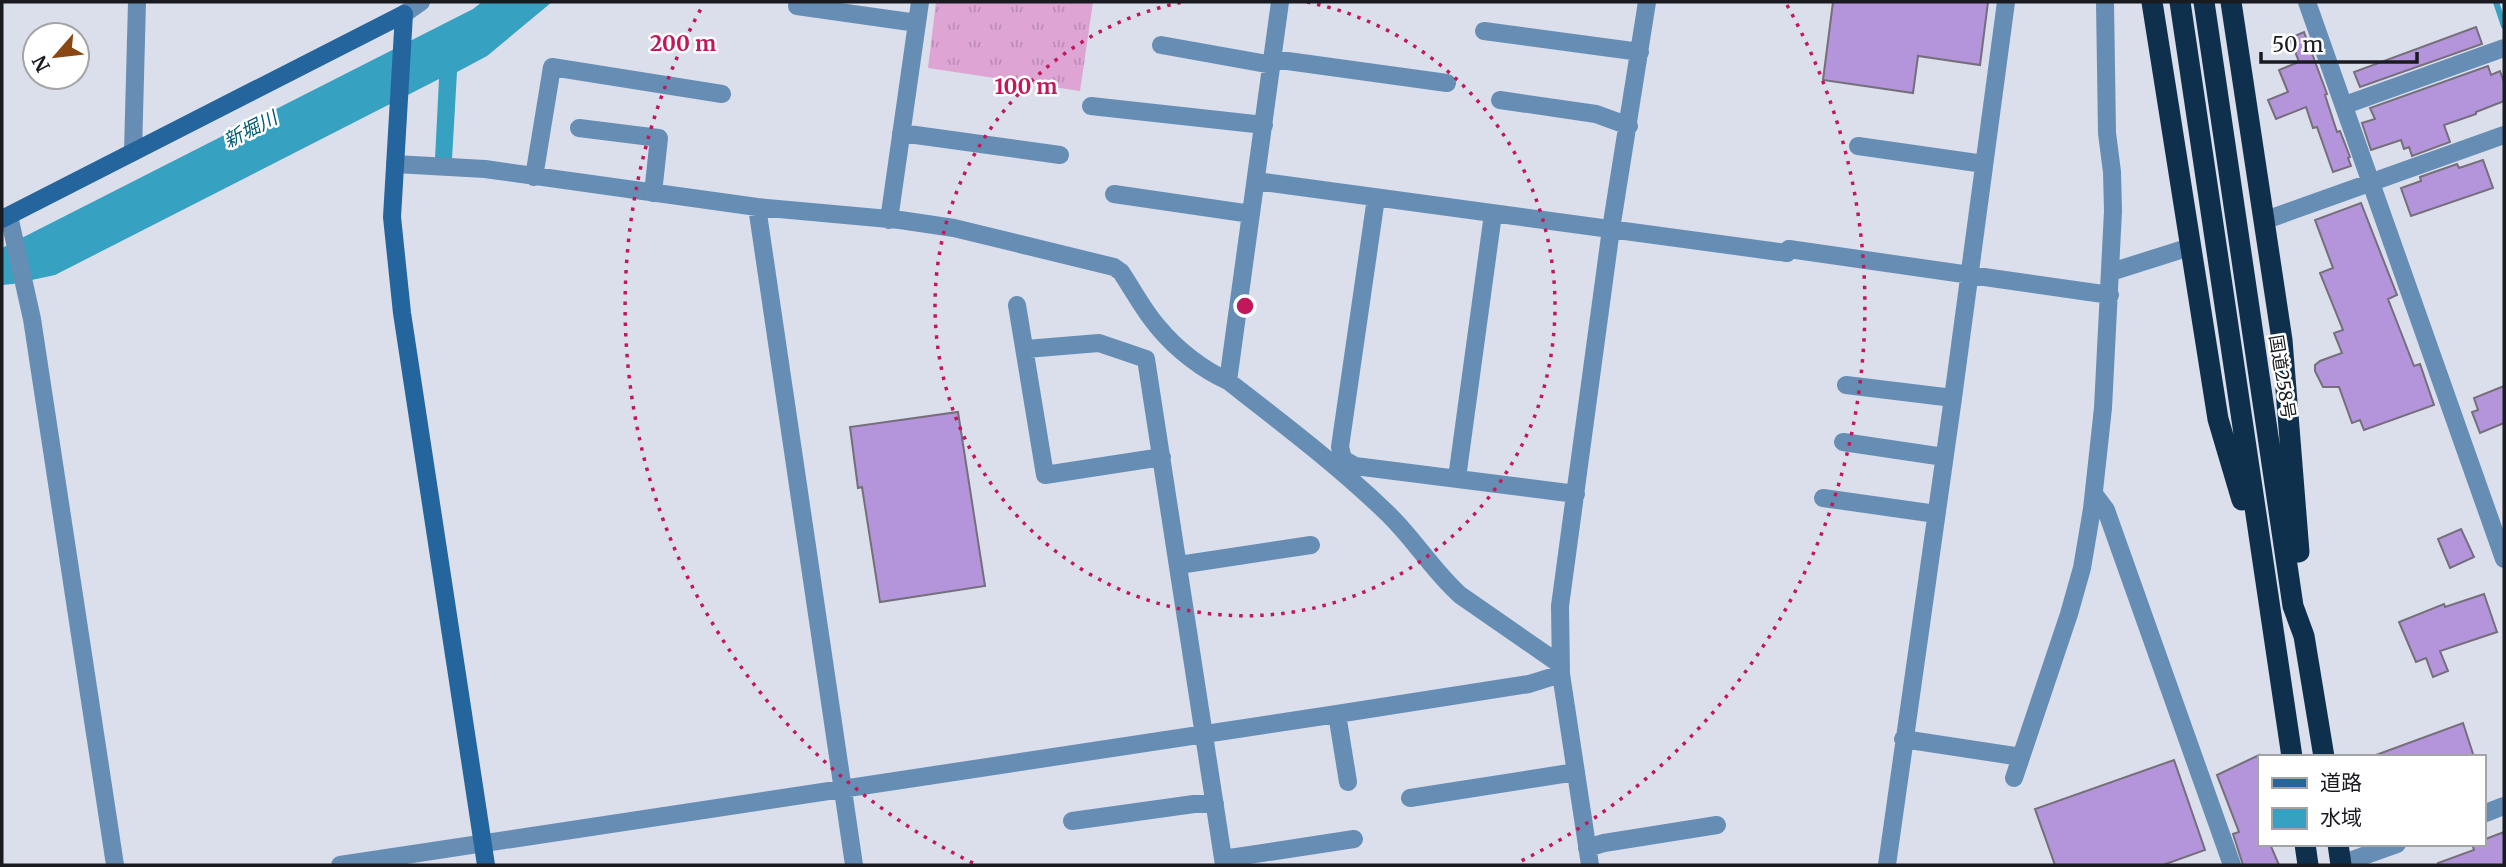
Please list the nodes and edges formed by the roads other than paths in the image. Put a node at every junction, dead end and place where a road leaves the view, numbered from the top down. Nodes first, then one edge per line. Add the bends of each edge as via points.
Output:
1 (137, 2) edge
2 (421, 2) edge
3 (920, 2) edge
4 (1280, 2) edge
5 (1647, 2) edge
6 (2006, 2) edge
7 (2105, 2) edge
8 (2152, 2) edge
9 (2180, 2) edge
10 (2204, 2) edge
11 (2231, 2) edge
12 (2307, 2) edge
13 (797, 6) dead end
14 (406, 8) edge
15 (918, 23) junction
16 (1484, 31) dead end
17 (1161, 45) dead end
18 (2504, 48) edge
19 (1640, 52) junction
20 (1273, 62) junction
21 (1447, 83) dead end
22 (722, 94) dead end
23 (1500, 100) dead end
24 (2345, 105) junction
25 (1091, 106) dead end
26 (1264, 125) junction
27 (1629, 126) junction
28 (579, 128) dead end
29 (901, 133) junction
30 (2504, 135) edge
31 (1858, 146) dead end
32 (133, 152) junction
33 (1060, 155) dead end
34 (1984, 163) junction
35 (395, 164) junction
36 (534, 177) junction
37 (1256, 181) junction
38 (2372, 182) junction
39 (653, 193) junction
40 (1114, 194) dead end
41 (1376, 198) junction
42 (757, 207) junction
43 (1251, 214) junction
44 (1493, 214) junction
45 (5, 217) edge
46 (889, 220) junction
47 (2263, 220) junction
48 (1611, 229) junction
49 (2190, 247) junction
50 (2111, 272) junction
51 (1969, 276) junction
52 (2110, 295) junction
53 (1017, 304) dead end
54 (1167, 337) junction
55 (1026, 349) junction
56 (1146, 359) junction
57 (1228, 381) junction
58 (1846, 385) dead end
59 (1953, 398) junction
60 (1843, 442) dead end
61 (1162, 457) junction
62 (1944, 457) junction
63 (1340, 463) junction
64 (1457, 478) junction
65 (1576, 494) junction
66 (2094, 494) junction
67 (1823, 498) dead end
68 (1936, 514) junction
69 (1311, 545) dead end
70 (2504, 559) edge
71 (2261, 562) junction
72 (1179, 565) junction
73 (2304, 636) junction
74 (1561, 669) junction
75 (1337, 714) junction
76 (1205, 733) junction
77 (1903, 739) junction
78 (2292, 755) edge
79 (2324, 755) edge
80 (2021, 757) junction
81 (1576, 772) junction
82 (2014, 778) dead end
83 (1348, 782) dead end
84 (842, 788) junction
85 (1410, 797) dead end
86 (1215, 804) junction
87 (2504, 806) edge
88 (2485, 813) edge
89 (1072, 821) dead end
90 (1717, 825) dead end
91 (1354, 839) dead end
92 (483, 844) junction
93 (2305, 846) edge
94 (2390, 846) edge
95 (1589, 856) edge
96 (2340, 858) edge
97 (1223, 862) edge
98 (114, 865) edge
99 (340, 865) edge
100 (486, 865) edge
101 (855, 865) edge
102 (1887, 865) edge
103 (2232, 865) edge
104 (2308, 865) edge

1 - 32 street
2 - 14 street
3 - 15 street
4 - 20 street
5 - 19 street
6 - 34 street
7 - 50 street
8 - 49 highway
9 - 71 highway
10 - 73 highway, 国道258号 via 2293,606
11 - 47 highway
12 - 24 street
13 - 15 street
14 - 32 street
14 - 35 street
15 - 29 street
16 - 19 street
17 - 20 street
18 - 24 street
19 - 27 street
20 - 21 street
20 - 26 street
22 - 36 street via 552,67
23 - 27 street via 1596,114
24 - 38 street
25 - 26 street
26 - 37 street
27 - 48 street
28 - 39 street via 659,138
29 - 33 street
29 - 46 street
30 - 38 street
31 - 34 street
32 - 45 street
34 - 51 street
35 - 36 street
35 - 92 street via 392,217 402,313
36 - 39 street
37 - 41 street
37 - 43 street
38 - 47 street
38 - 70 street
39 - 42 street
40 - 43 street
41 - 44 street
41 - 63 street
42 - 46 street
42 - 84 street
43 - 57 street
44 - 48 street
44 - 64 street
45 - 98 street via 32,319
46 - 54 street via 954,228 1114,267
47 - 73 highway via 2282,340
48 - 51 street
48 - 65 street
49 - 50 street
49 - 71 highway via 2218,419
50 - 52 street
51 - 52 street
51 - 59 street
52 - 66 street
53 - 55 street
54 - 56 street
54 - 57 street via 1212,374
55 - 56 street via 1099,343
55 - 61 street via 1045,475
56 - 61 street
57 - 63 street
58 - 59 street
59 - 62 street
60 - 62 street
61 - 72 street
62 - 68 street
63 - 64 street
63 - 74 street via 1453,589
64 - 65 street
65 - 74 street via 1560,606
66 - 80 street via 2082,568
66 - 103 street via 2106,510
67 - 68 street
68 - 77 street
69 - 72 street
71 - 78 highway
72 - 76 street
73 - 79 highway, 国道258号
74 - 75 street via 1529,684
74 - 81 street
75 - 76 street
75 - 83 street
76 - 84 street
76 - 86 street
77 - 80 street
77 - 102 street
80 - 82 street
81 - 85 street
81 - 95 street
84 - 92 street
84 - 101 street
86 - 89 street
86 - 97 street
87 - 88 street
90 - 95 street via 1604,843
91 - 97 street
92 - 99 street
92 - 100 street
93 - 104 highway
94 - 96 street

